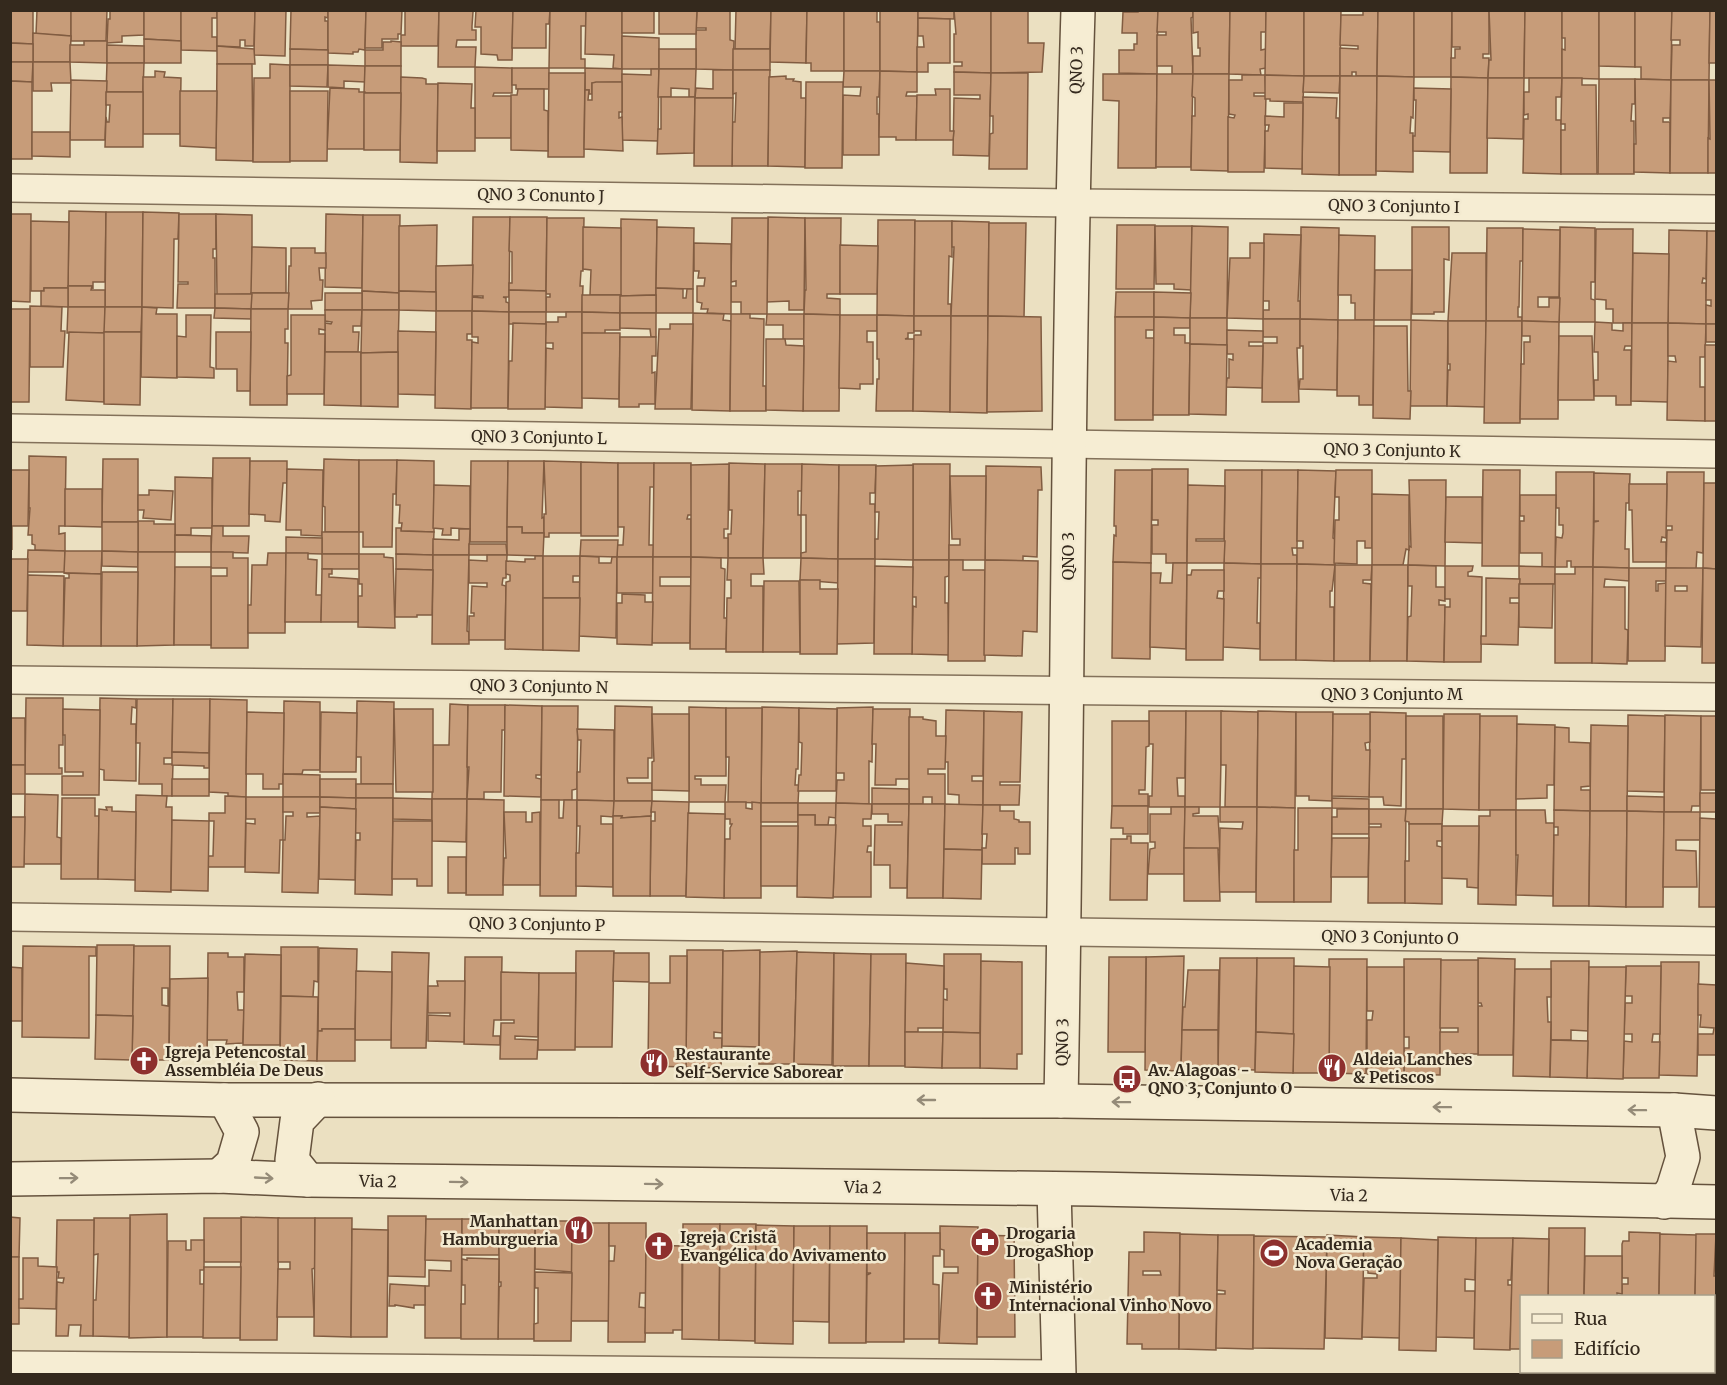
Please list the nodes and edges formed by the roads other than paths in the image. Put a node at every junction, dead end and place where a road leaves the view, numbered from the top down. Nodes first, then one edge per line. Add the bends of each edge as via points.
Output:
1 (1078, 10) edge
2 (10, 188) edge
3 (1072, 203) junction
4 (1716, 209) edge
5 (10, 428) edge
6 (1068, 446) junction
7 (1716, 454) edge
8 (10, 680) edge
9 (1068, 691) junction
10 (1716, 697) edge
11 (10, 917) edge
12 (1064, 932) junction
13 (1716, 941) edge
14 (10, 1095) edge
15 (318, 1099) junction
16 (225, 1100) junction
17 (1060, 1101) junction
18 (1674, 1110) junction
19 (1716, 1113) edge
20 (219, 1176) junction
21 (10, 1179) edge
22 (308, 1180) junction
23 (1054, 1189) junction
24 (1664, 1202) junction
25 (1716, 1202) edge
26 (10, 1365) edge
27 (1059, 1374) edge

1 - 3 main road, QNO 3
2 - 3 street, QNO 3 Conunto J
3 - 4 street, QNO 3 Conjunto I
3 - 6 main road, QNO 3
5 - 6 street, QNO 3 Conjunto L
6 - 7 street, QNO 3 Conjunto K
6 - 9 main road, QNO 3
8 - 9 street, QNO 3 Conjunto N
9 - 10 street, QNO 3 Conjunto M
9 - 12 main road, QNO 3
11 - 12 street, QNO 3 Conjunto P
12 - 13 street, QNO 3 Conjunto O
12 - 17 main road, QNO 3
14 - 16 main road
15 - 16 main road
17 -> 15 main road
15 - 22 main road via 297,1122 292,1160
16 - 20 main road via 242,1131 233,1162
18 -> 17 main road
18 - 19 main road
18 - 24 main road via 1683,1157 1674,1189
21 -> 20 main road, Via 2
20 -> 22 main road, Via 2
22 -> 23 main road, Via 2
23 - 24 main road, Via 2
23 - 27 main road
24 - 25 main road, Via 2
26 - 27 street

